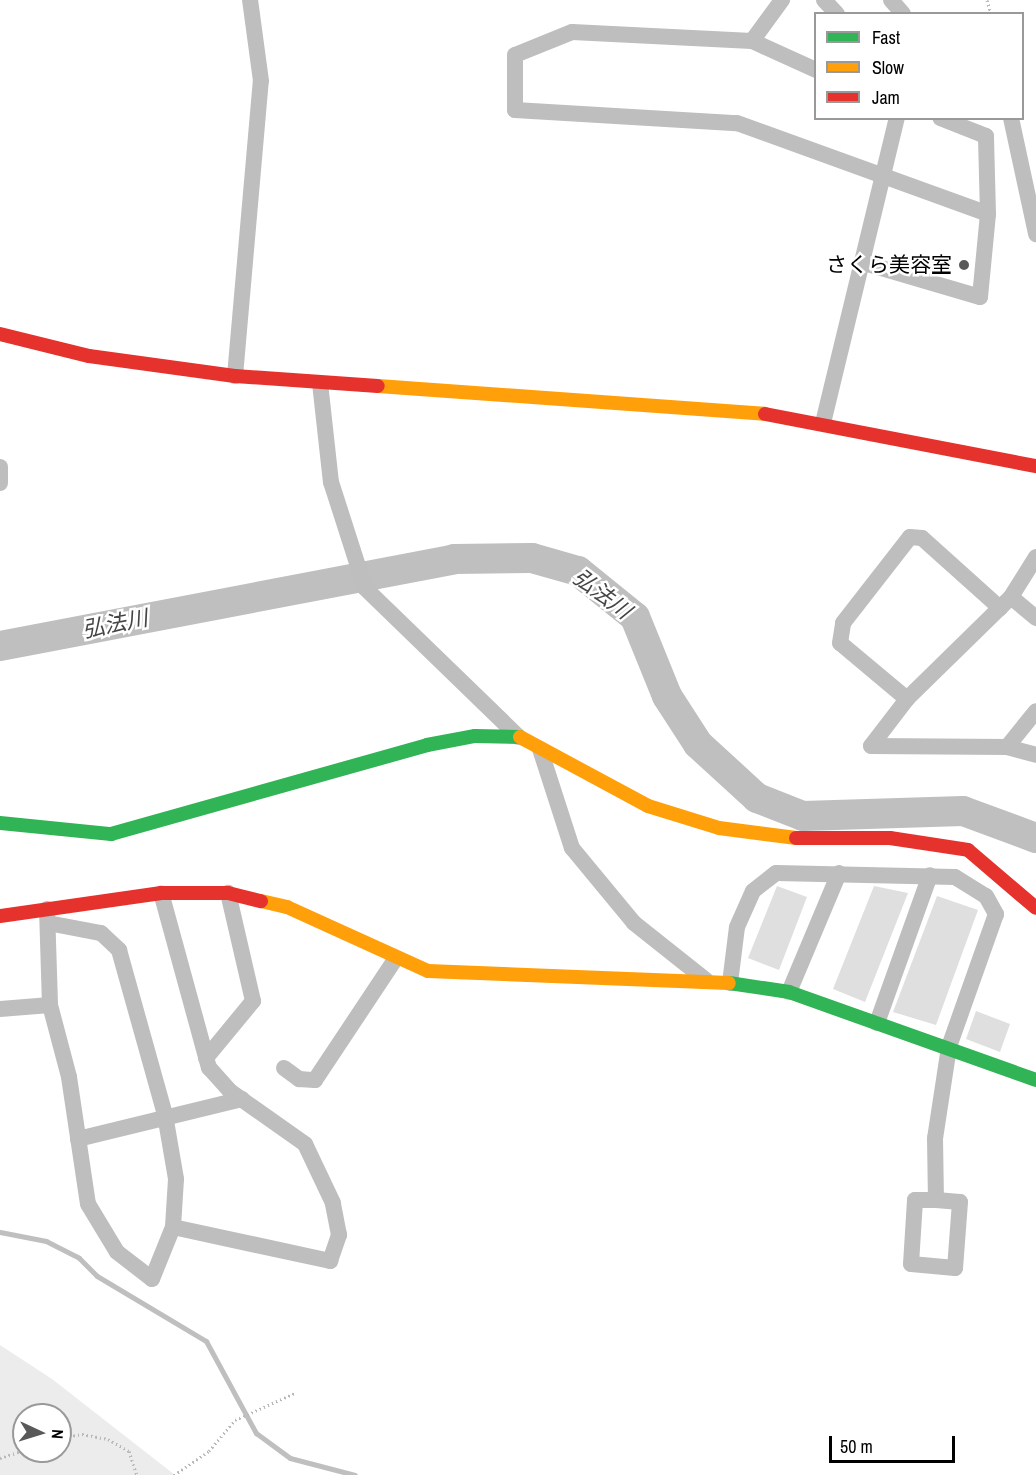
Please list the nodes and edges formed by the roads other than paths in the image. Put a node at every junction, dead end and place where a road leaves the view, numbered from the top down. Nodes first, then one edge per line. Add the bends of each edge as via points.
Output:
1 (250, 0) edge
2 (783, 0) edge
3 (824, 0) edge
4 (891, 0) edge
5 (835, 12) edge
6 (901, 12) edge
7 (752, 41) junction
8 (814, 69) edge
9 (896, 120) edge
10 (945, 120) edge
11 (1011, 120) edge
12 (878, 179) junction
13 (988, 214) junction
14 (1036, 234) edge
15 (861, 262) junction
16 (0, 334) edge
17 (235, 376) junction
18 (320, 383) junction
19 (823, 423) junction
20 (1036, 466) edge
21 (0, 467) edge
22 (0, 483) edge
23 (1036, 557) edge
24 (1005, 602) junction
25 (1036, 618) edge
26 (907, 699) junction
27 (1036, 711) edge
28 (519, 737) junction
29 (1007, 747) junction
30 (540, 748) junction
31 (1036, 755) edge
32 (0, 823) edge
33 (839, 873) junction
34 (930, 875) junction
35 (161, 893) junction
36 (228, 893) junction
37 (1036, 908) edge
38 (0, 916) edge
39 (47, 916) junction
40 (396, 958) junction
41 (706, 980) junction
42 (730, 983) junction
43 (789, 992) junction
44 (50, 1005) junction
45 (0, 1009) edge
46 (877, 1023) junction
47 (949, 1047) junction
48 (206, 1058) junction
49 (284, 1068) dead end
50 (1036, 1080) edge
51 (242, 1100) junction
52 (165, 1115) junction
53 (78, 1139) junction
54 (936, 1200) junction
55 (172, 1227) junction

1 - 17 street via 261,81
2 - 7 street
3 - 5 street
4 - 6 street
7 - 8 street
7 - 12 street via 572,32 515,55 515,110 737,123
9 - 12 street
10 - 13 street via 986,136
11 - 14 street
12 - 13 street
12 - 15 street
13 - 15 street via 980,297
15 - 19 street
16 - 17 street via 90,356
17 - 18 street
18 - 19 street via 744,410
18 - 28 street via 331,482 365,588
19 - 20 street
21 - 22 street
23 - 24 street
24 - 25 street
24 - 26 street
24 - 26 street via 921,538 910,537 843,623 840,643
26 - 29 street via 871,746
27 - 29 street
28 - 30 street
28 - 32 street via 476,736 427,744 111,834
29 - 31 street
30 - 37 street via 648,806 719,828 816,841 890,838 968,850
30 - 41 street via 572,848 634,923
33 - 34 street
33 - 42 street via 776,873 753,891 737,927
33 - 43 street
34 - 46 street
34 - 47 street via 955,877 986,896 996,914
35 - 36 street
35 - 39 street
35 - 48 street
36 - 40 street via 287,907
36 - 48 street via 253,1001
38 - 39 street
39 - 44 street
39 - 52 street via 101,933 119,950
40 - 41 street via 428,971
40 - 49 street via 315,1080 299,1079
41 - 42 street
42 - 43 street
43 - 46 street
44 - 45 street
44 - 53 street
46 - 47 street
47 - 50 street
47 - 54 street via 935,1138
48 - 51 street via 209,1068
51 - 52 street
51 - 55 street via 309,1153 333,1203 339,1235 330,1261
52 - 53 street
52 - 55 street via 176,1179
53 - 55 street via 88,1204 117,1252 152,1278
54 - 54 street via 960,1202 955,1268 911,1264 915,1200

